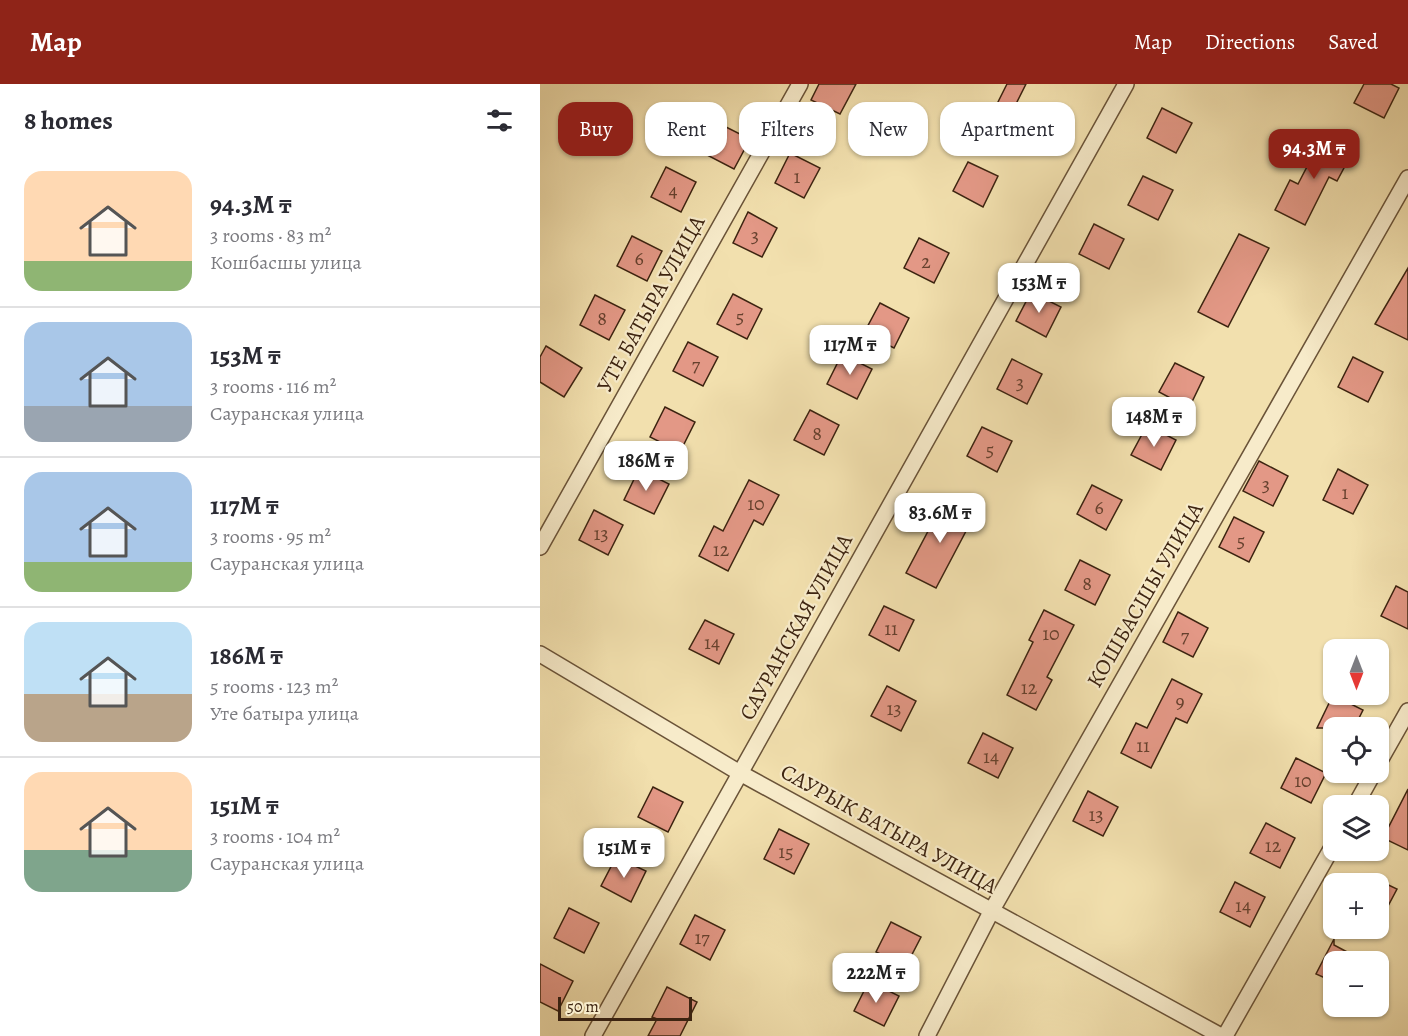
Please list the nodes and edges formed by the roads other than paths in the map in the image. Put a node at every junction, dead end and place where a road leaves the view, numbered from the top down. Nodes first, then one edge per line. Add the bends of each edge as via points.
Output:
1 (800, 84) edge
2 (1126, 84) edge
3 (1408, 178) edge
4 (540, 547) edge
5 (540, 654) edge
6 (1408, 711) edge
7 (1389, 745) edge
8 (740, 773) junction
9 (1324, 861) edge
10 (992, 910) junction
11 (593, 1036) edge
12 (927, 1036) edge
13 (1221, 1036) edge
14 (1225, 1036) edge

1 - 4 street, УТЕ БАТЫРА УЛИЦА
2 - 8 street, САУРАНСКАЯ УЛИЦА
3 - 10 street, КОШБАСШЫ УЛИЦА
5 - 8 street, САУРЫК БАТЫРА УЛИЦА
6 - 7 street
8 - 10 street, САУРЫК БАТЫРА УЛИЦА
8 - 11 street, САУРАНСКАЯ УЛИЦА
9 - 14 street
10 - 12 street, КОШБАСШЫ УЛИЦА
10 - 13 street, САУРЫК БАТЫРА УЛИЦА

